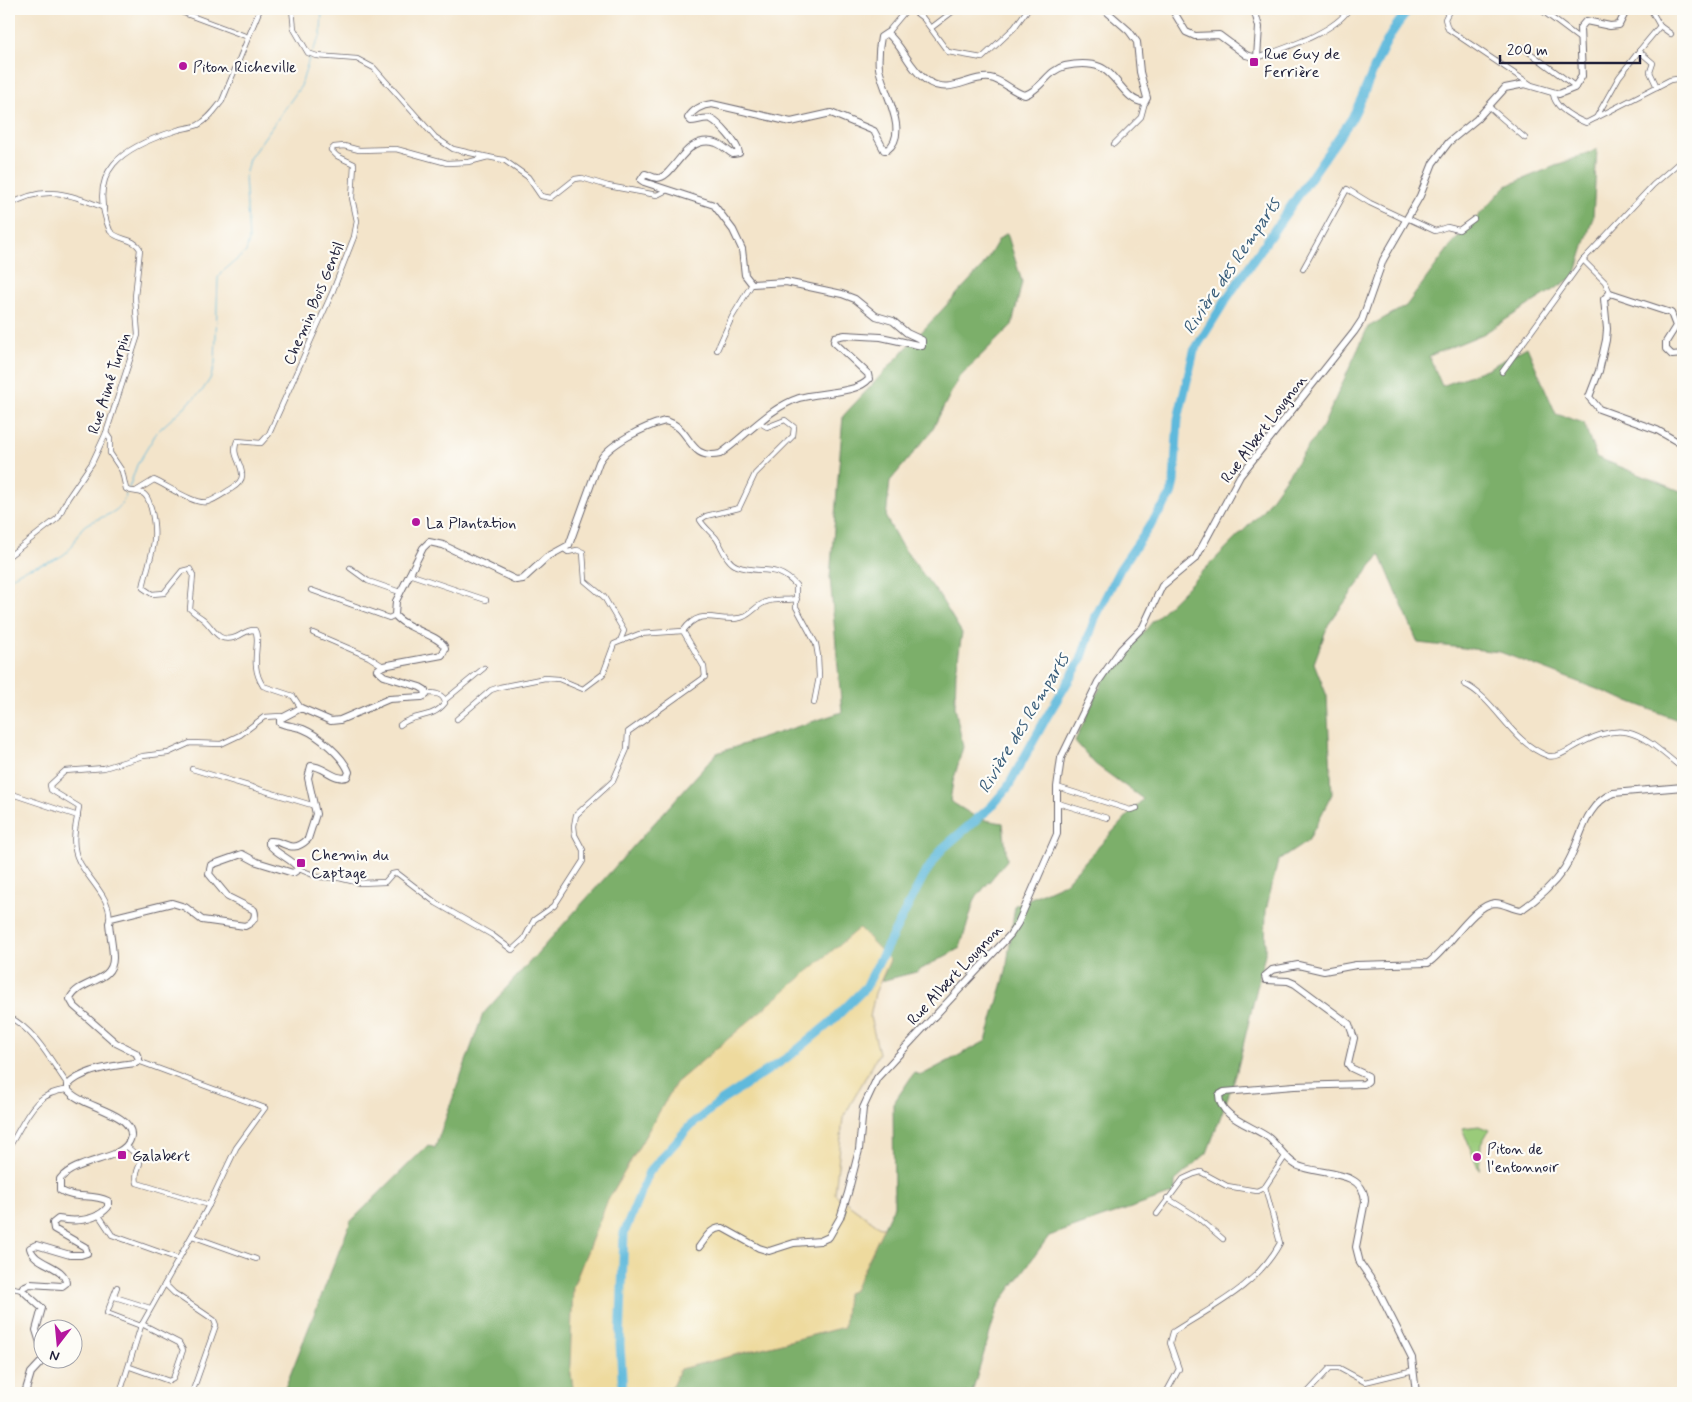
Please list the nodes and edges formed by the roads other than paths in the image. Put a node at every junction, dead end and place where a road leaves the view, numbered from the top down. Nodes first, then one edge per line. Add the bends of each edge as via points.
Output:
1 (173, 9) edge
2 (260, 9) edge
3 (292, 9) edge
4 (956, 9) edge
5 (1028, 9) edge
6 (1104, 9) edge
7 (1172, 9) edge
8 (1254, 9) edge
9 (1349, 9) edge
10 (1450, 9) edge
11 (1540, 9) edge
12 (1627, 9) edge
13 (1644, 9) edge
14 (1652, 9) edge
15 (1660, 26) junction
16 (931, 28) junction
17 (887, 33) junction
18 (1671, 34) dead end
19 (248, 37) junction
20 (1580, 39) junction
21 (1522, 47) dead end
22 (1639, 51) junction
23 (1257, 58) junction
24 (1683, 78) edge
25 (1530, 85) junction
26 (1576, 87) junction
27 (1657, 87) junction
28 (1553, 94) junction
29 (1145, 102) junction
30 (1489, 107) junction
31 (1595, 120) junction
32 (1525, 138) dead end
33 (1114, 144) dead end
34 (488, 158) junction
35 (1683, 159) edge
36 (667, 190) junction
37 (104, 208) junction
38 (9, 211) edge
39 (1407, 219) junction
40 (1474, 219) dead end
41 (1583, 260) junction
42 (1302, 269) dead end
43 (752, 284) junction
44 (1610, 293) junction
45 (717, 350) dead end
46 (1683, 354) edge
47 (1502, 372) dead end
48 (760, 423) junction
49 (106, 433) junction
50 (1683, 445) edge
51 (136, 491) junction
52 (564, 549) junction
53 (9, 556) edge
54 (350, 568) dead end
55 (409, 574) junction
56 (311, 590) dead end
57 (400, 592) junction
58 (797, 599) junction
59 (486, 600) dead end
60 (395, 616) junction
61 (683, 632) junction
62 (313, 633) dead end
63 (619, 642) junction
64 (383, 666) junction
65 (484, 668) dead end
66 (1464, 684) dead end
67 (425, 693) junction
68 (445, 700) junction
69 (814, 703) dead end
70 (300, 708) junction
71 (282, 716) junction
72 (457, 719) dead end
73 (400, 725) dead end
74 (1683, 767) edge
75 (192, 769) dead end
76 (1057, 787) junction
77 (1683, 787) edge
78 (9, 793) edge
79 (1058, 803) junction
80 (315, 806) junction
81 (1138, 808) dead end
82 (78, 816) junction
83 (1107, 818) dead end
84 (299, 869) junction
85 (109, 920) junction
86 (9, 1017) edge
87 (138, 1061) junction
88 (68, 1088) junction
89 (126, 1146) junction
90 (9, 1147) edge
91 (1286, 1155) junction
92 (1265, 1187) junction
93 (1167, 1198) junction
94 (209, 1205) junction
95 (98, 1214) junction
96 (1156, 1214) dead end
97 (192, 1236) junction
98 (1223, 1240) dead end
99 (698, 1247) dead end
100 (179, 1259) junction
101 (256, 1259) dead end
102 (165, 1284) junction
103 (9, 1287) edge
104 (117, 1287) dead end
105 (22, 1290) junction
106 (115, 1298) junction
107 (150, 1308) junction
108 (39, 1320) edge
109 (142, 1325) junction
110 (130, 1367) junction
111 (34, 1370) edge
112 (1414, 1370) junction
113 (25, 1393) edge
114 (120, 1393) edge
115 (192, 1393) edge
116 (1166, 1393) edge
117 (1307, 1393) edge
118 (1416, 1393) edge

1 - 19 street
2 - 19 street, Rue Aimé Turpin
3 - 34 street via 294,30 310,54 364,62 374,68 439,141
4 - 16 street
5 - 16 street via 1014,28 982,58 948,52
6 - 29 street via 1129,30 1136,42 1147,98
7 - 23 street via 1186,32 1195,36 1219,35 1246,55
8 - 23 street via 1259,28
9 - 23 street via 1341,19 1324,30
10 - 25 street via 1445,19 1448,29
11 - 20 street
12 - 20 street via 1619,25 1582,23
13 - 14 street
14 - 15 street
15 - 18 street
15 - 22 street
16 - 17 street via 915,12 907,9
17 - 29 street via 894,38 915,70 932,84 955,86 992,78 1025,95 1063,66 1080,64 1098,66 1136,100
17 - 36 street via 881,37 878,56 897,131 892,147 884,150 874,132 831,114 823,113 791,122 705,105 690,115 690,121 710,119 734,141 738,153 733,154 714,143 700,144 685,151 666,174 657,178 642,176 644,182
19 - 37 street, Rue Aimé Turpin via 222,101 207,119 123,152 114,162 105,174 101,188
20 - 26 street via 1582,76
21 - 26 street
22 - 27 street via 1654,63 1650,72
22 - 31 street via 1619,77
24 - 27 street
25 - 28 street, Rue Albert Lougnon
25 - 30 street, Rue Albert Lougnon via 1505,88
26 - 28 street
27 - 31 street
28 - 31 street via 1556,103 1575,118 1586,123
29 - 33 street via 1141,117
30 - 32 street
30 - 39 street, Rue Albert Lougnon via 1440,152
34 - 36 street, Chemin Bois Gentil via 504,160 528,177 541,196 547,199 575,179 582,178 657,195
34 - 51 street, Chemin Bois Gentil via 447,163 396,149 334,147 331,150 337,156 354,164 352,198 357,221 354,237 269,434 261,443 237,441 235,458 242,473 241,479 208,502 199,502 154,480
35 - 41 street via 1652,185
36 - 43 street via 714,206 742,249 745,274
37 - 38 street via 62,192 21,198 10,205
37 - 49 street, Rue Aimé Turpin via 113,234 133,241 140,249 135,297 138,334
39 - 40 street via 1435,231 1446,227 1459,230
39 - 42 street via 1347,189
39 - 76 street, Rue Albert Lougnon via 1383,260 1362,320 1354,332 1240,476 1196,558 1162,586 1143,627 1120,649 1098,682 1061,758
41 - 44 street via 1605,282
41 - 47 street
43 - 45 street
43 - 48 street via 786,282 842,294 855,299 876,316 893,321 923,342 919,347 881,337 835,337 834,342 868,374 866,383 797,399
44 - 46 street via 1671,313 1676,326 1666,342 1666,349 1672,355
44 - 50 street via 1604,299 1607,329 1604,347 1589,397 1599,408 1657,430
48 - 52 street via 720,454 710,456 694,449 680,428 665,421 613,445 599,462 569,545
48 - 58 street via 767,427 785,420 792,424 794,431 780,451 755,474 739,508 700,520 733,564 784,574 797,588
49 - 51 street via 110,439 110,453 122,471 126,489
49 - 53 street, Rue Aimé Turpin via 92,463 58,518
51 - 70 street via 148,499 154,521 155,542 143,585 146,591 159,595 169,589 182,570 190,569 193,575 190,609 216,635 236,637 255,630 254,658 262,686 293,696
52 - 55 street via 547,557 523,580 516,580 443,545 429,542
52 - 63 street via 583,552 585,581 604,597 622,626 624,631
54 - 57 street via 368,581
55 - 57 street
55 - 59 street
56 - 60 street via 390,618
57 - 60 street via 394,607
58 - 61 street via 768,601 739,618 697,618
58 - 69 street via 799,615 816,644 818,656 820,677
60 - 64 street via 402,624 442,642 446,649 442,655
61 - 63 street via 639,634
61 - 84 street via 704,667 705,677 628,732 627,749 613,781 576,815 575,834 583,850 582,861 554,906 534,920 524,939 512,950 436,904 397,873 385,882 368,884 318,877
62 - 64 street
63 - 72 street via 610,650 603,674 583,689 559,679 545,678 500,686
64 - 67 street via 377,670 380,675 415,684
65 - 68 street
66 - 74 street via 1485,699 1508,728 1550,757 1608,733 1626,730 1650,741
67 - 68 street via 439,694
67 - 70 street via 422,697 389,699 331,722
68 - 73 street via 435,714 410,718
70 - 71 street
71 - 80 street via 280,723 308,732 348,768 347,777 341,779 311,766 308,778
71 - 82 street via 264,717 221,744 190,743 168,753 143,756 104,768 65,771 52,781 51,790 80,807
75 - 80 street
76 - 79 street, Rue Albert Lougnon
76 - 81 street via 1130,810
77 - 91 street via 1614,793 1596,802 1564,870 1530,904 1521,910 1497,903 1488,905 1476,913 1428,963 1356,965 1324,971 1298,965 1267,972 1266,980 1295,984 1349,1024 1354,1038 1348,1064 1368,1076 1364,1084 1278,1087 1219,1095 1225,1109 1241,1123 1268,1138
78 - 82 street
79 - 83 street
79 - 99 street, Rue Albert Lougnon via 1057,834 1014,929 883,1071 872,1087 863,1108 859,1150 848,1193 840,1218 829,1237 769,1250 717,1227
80 - 84 street via 316,814 308,839 303,843 285,846 269,840 270,847 293,861
82 - 85 street via 74,834 79,862 100,892
84 - 85 street via 293,873 242,854 211,865 209,874 228,898 254,910 253,921 245,926 202,920 185,907 172,903
85 - 87 street via 112,967 101,978 78,988 70,999 104,1034 136,1053
86 - 88 street via 32,1034
87 - 88 street via 108,1066 75,1080
87 - 94 street via 265,1108 236,1148
88 - 89 street via 74,1095 128,1124 131,1133
88 - 90 street via 54,1090 38,1103 27,1114
89 - 94 street via 141,1162 137,1183
89 - 95 street via 60,1178 60,1190 65,1193 108,1201 108,1207
91 - 92 street
91 - 112 street via 1295,1164 1345,1177 1361,1186 1365,1201 1357,1255 1405,1344
92 - 93 street via 1257,1191 1227,1186 1200,1172 1183,1179
92 - 116 street via 1280,1243 1264,1268 1227,1300 1173,1332 1170,1343 1179,1369
93 - 96 street
93 - 98 street via 1196,1216
94 - 97 street
95 - 100 street via 112,1235
95 - 105 street via 76,1222 58,1220 53,1226 85,1246 86,1254 70,1255 36,1245 30,1248 34,1256 64,1276 66,1283 59,1286 30,1284 23,1286
97 - 100 street
97 - 101 street
100 - 102 street
102 - 107 street
102 - 115 street via 214,1320 216,1325
103 - 105 street
104 - 106 street
105 - 108 street via 42,1308
106 - 107 street
106 - 109 street via 107,1313
107 - 109 street
109 - 110 street
109 - 110 street via 179,1343 183,1350 171,1380
110 - 114 street
111 - 113 street
112 - 117 street via 1365,1382 1339,1368 1330,1368
112 - 118 street

